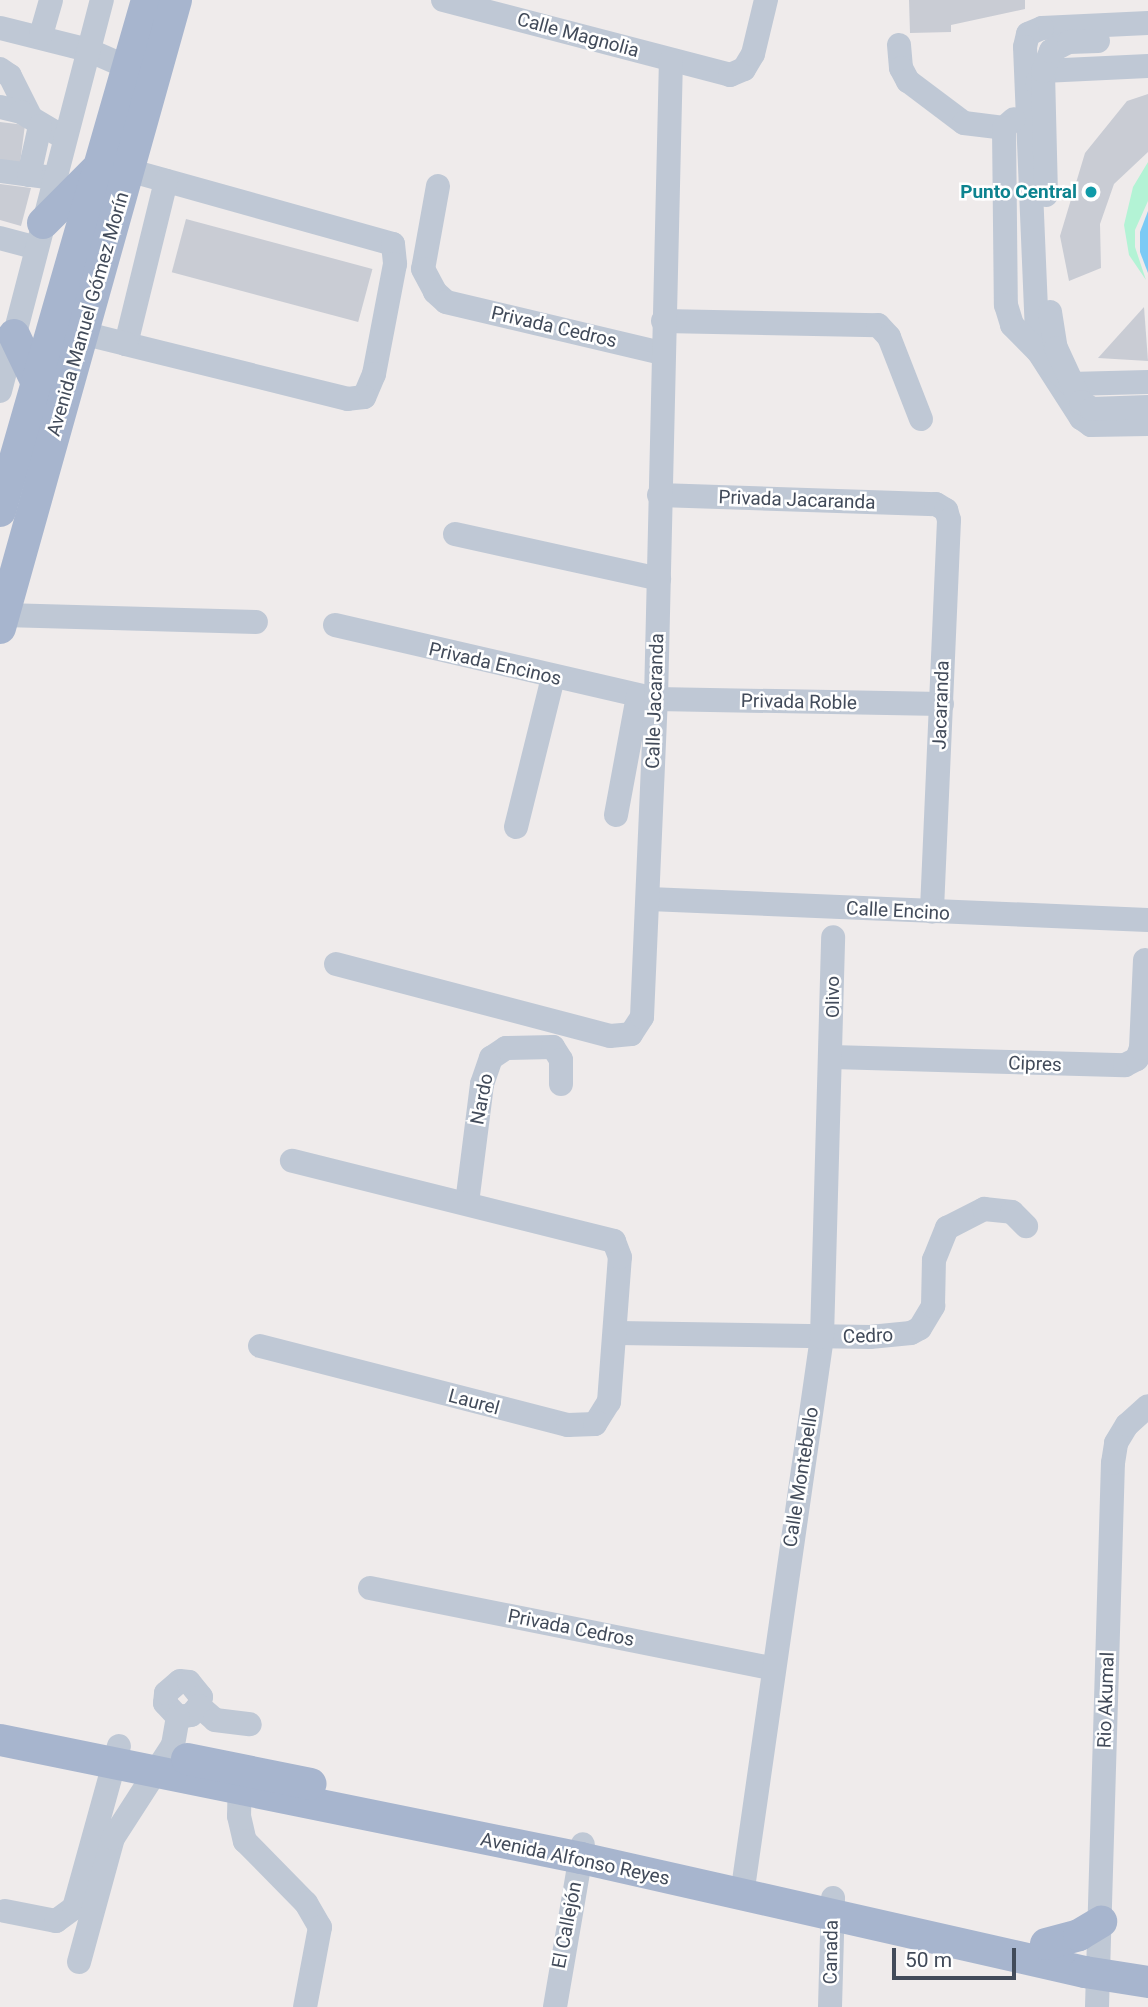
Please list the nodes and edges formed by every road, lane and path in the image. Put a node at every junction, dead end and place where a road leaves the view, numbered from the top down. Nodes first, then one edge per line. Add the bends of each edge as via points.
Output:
1 (49, 0) edge
2 (102, 0) edge
3 (147, 0) edge
4 (176, 0) edge
5 (443, 0) edge
6 (766, 0) edge
7 (1148, 23) edge
8 (0, 28) edge
9 (41, 36) junction
10 (1148, 40) edge
11 (899, 45) dead end
12 (88, 50) junction
13 (671, 60) junction
14 (1148, 66) edge
15 (127, 67) junction
16 (0, 69) edge
17 (1042, 71) junction
18 (0, 107) edge
19 (1026, 109) junction
20 (35, 121) junction
21 (1004, 128) junction
22 (63, 137) junction
23 (95, 170) junction
24 (128, 170) junction
25 (0, 171) edge
26 (41, 176) junction
27 (166, 181) junction
28 (438, 186) dead end
29 (40, 235) junction
30 (0, 238) edge
31 (12, 317) edge
32 (663, 321) junction
33 (86, 334) junction
34 (127, 344) junction
35 (1038, 351) junction
36 (662, 353) junction
37 (35, 379) junction
38 (1148, 382) edge
39 (1070, 384) junction
40 (0, 391) edge
41 (1148, 407) edge
42 (920, 419) dead end
43 (1148, 424) edge
44 (659, 495) junction
45 (936, 504) joint
46 (0, 509) edge
47 (454, 534) dead end
48 (659, 579) junction
49 (2, 622) edge
50 (256, 622) dead end
51 (335, 625) dead end
52 (553, 678) junction
53 (647, 698) junction
54 (942, 704) junction
55 (616, 815) dead end
56 (516, 827) dead end
57 (649, 899) junction
58 (932, 912) junction
59 (1148, 920) edge
60 (833, 937) dead end
61 (1145, 960) dead end
62 (336, 964) dead end
63 (832, 1057) junction
64 (561, 1084) dead end
65 (292, 1161) dead end
66 (467, 1203) junction
67 (1026, 1226) dead end
68 (618, 1333) junction
69 (822, 1337) junction
70 (260, 1346) dead end
71 (1148, 1406) edge
72 (370, 1588) dead end
73 (772, 1668) junction
74 (250, 1724) dead end
75 (0, 1725) edge
76 (0, 1740) edge
77 (116, 1755) junction
78 (162, 1764) junction
79 (240, 1780) junction
80 (582, 1851) junction
81 (743, 1886) junction
82 (832, 1906) junction
83 (5, 1911) dead end
84 (1101, 1922) junction
85 (1046, 1944) junction
86 (1148, 1961) edge
87 (79, 1962) dead end
88 (1098, 1965) junction
89 (1148, 1982) edge
90 (305, 2007) edge
91 (555, 2007) edge
92 (830, 2007) edge
93 (1097, 2007) edge

1 - 9 street
2 - 12 street
3 - 15 main road, Avenida Manuel Gómez Morín
4 - 24 main road, Avenida Manuel Gómez Morín
5 - 13 street, Calle Magnolia
6 - 13 street, Calle Magnolia via 753,54 737,73
7 - 19 street via 1042,28 1028,34
8 - 9 street
9 - 12 street
10 - 17 street via 1069,42 1051,51
11 - 21 street via 901,68 908,81 929,99 964,123
12 - 15 street
12 - 22 street
13 - 32 street, Calle Jacaranda
14 - 17 street
15 - 23 main road, Avenida Manuel Gómez Morín
16 - 20 street via 10,76
17 - 19 street
17 - 39 street via 1050,314 1056,348
18 - 20 street
19 - 21 street
19 - 35 street
20 - 22 street
20 - 26 street
21 - 35 street via 1008,316
22 - 26 street
23 - 29 main road
23 - 37 main road, Avenida Manuel Gómez Morín
24 - 27 street
24 - 33 main road, Avenida Manuel Gómez Morín
25 - 26 street
26 - 29 street
27 - 34 street
27 - 34 street via 393,244 395,264 374,374 364,397 348,399
28 - 36 street, Privada Cedros via 424,269 435,292 446,302
29 - 30 street
29 - 31 street
31 - 37 main road
31 - 40 street
32 - 36 street, Calle Jacaranda
32 - 42 street via 877,325 889,337
33 - 34 street
33 - 49 main road, Avenida Manuel Gómez Morín
35 - 39 street
35 - 43 street via 1081,418 1091,425
36 - 44 street, Calle Jacaranda
37 - 46 main road, Avenida Manuel Gómez Morín
38 - 39 street
39 - 41 street via 1092,409
44 - 45 street, Privada Jacaranda
44 - 48 street, Calle Jacaranda
45 - 54 street, Jacaranda via 946,510 949,520
47 - 48 street
48 - 53 street, Calle Jacaranda
49 - 50 street
51 - 52 street, Privada Encinos
52 - 53 street, Privada Encinos
52 - 56 street
53 - 54 street, Privada Roble
53 - 55 street
53 - 57 street, Calle Jacaranda
54 - 58 street, Jacaranda
57 - 58 street, Calle Encino
57 - 62 street, Calle Jacaranda via 642,1017 631,1034 622,1036
58 - 59 street, Calle Encino
60 - 63 street, Olivo
61 - 63 street, Cipres via 1141,1048 1137,1059 1125,1065
63 - 69 street, Calle Montebello
64 - 66 street, Nardo via 561,1060 553,1047 506,1048 491,1058 482,1084
65 - 66 street
66 - 68 street via 605,1236 617,1245
67 - 69 street, Cedro via 1012,1212 998,1209 957,1219 938,1243 933,1306 920,1328 895,1336
68 - 69 street, Cedro
68 - 70 street, Laurel via 609,1402 603,1416 587,1427
69 - 73 street, Calle Montebello
71 - 84 street, Rio Akumal via 1127,1425 1116,1443 1113,1463
72 - 73 street, Privada Cedros
73 - 81 street, Calle Montebello
74 - 78 street via 224,1724 189,1711
75 - 77 main road, Avenida Alfonso Reyes
76 - 77 main road, Avenida Alfonso Reyes
77 - 78 main road, Avenida Alfonso Reyes
77 - 83 street via 74,1908 56,1921
78 - 79 main road, Avenida Alfonso Reyes
78 - 87 street via 113,1838
79 - 80 main road, Avenida Alfonso Reyes
79 - 90 street via 245,1841 318,1919 321,1937
80 - 81 main road, Avenida Alfonso Reyes
80 - 91 street, El Callejón
81 - 82 main road, Avenida Alfonso Reyes
82 - 85 main road, Avenida Alfonso Reyes
82 - 88 main road, Avenida Alfonso Reyes
82 - 92 street, Canada
84 - 85 main road via 1079,1935
84 - 88 street, Rio Akumal
85 - 88 main road, Avenida Alfonso Reyes
86 - 88 main road, Avenida Alfonso Reyes
88 - 89 main road, Avenida Alfonso Reyes
88 - 93 street, Rio Akumal

